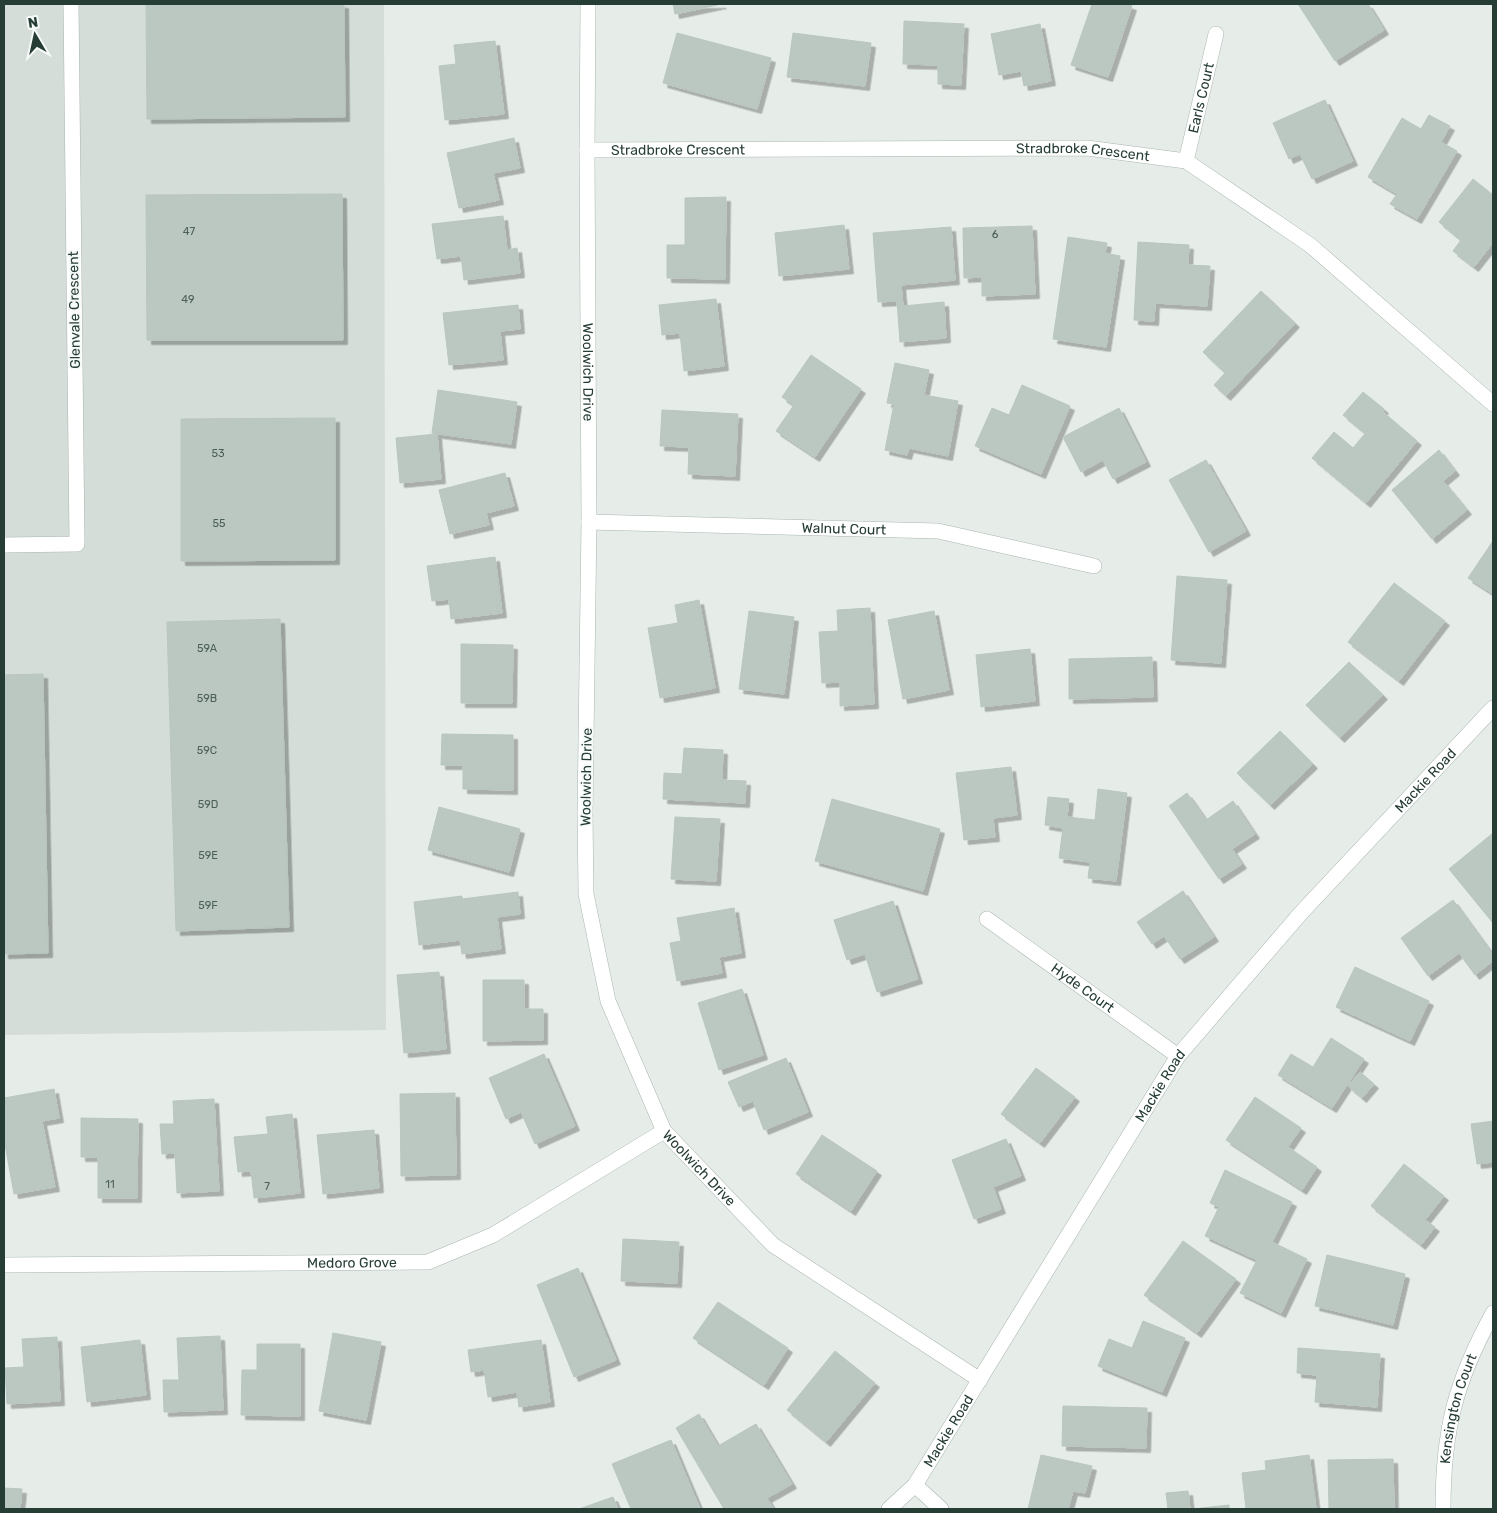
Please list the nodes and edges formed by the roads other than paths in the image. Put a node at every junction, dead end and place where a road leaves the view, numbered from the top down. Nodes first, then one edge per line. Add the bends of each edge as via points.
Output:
1 (72, 4) edge
2 (588, 4) edge
3 (1216, 34) dead end
4 (587, 150) junction
5 (1186, 161) junction
6 (1493, 404) edge
7 (589, 522) junction
8 (4, 544) edge
9 (1094, 566) dead end
10 (1490, 718) edge
11 (987, 919) dead end
12 (1178, 1056) junction
13 (664, 1131) junction
14 (4, 1265) edge
15 (1493, 1314) edge
16 (980, 1380) junction
17 (915, 1485) junction
18 (889, 1509) edge
19 (941, 1509) edge
20 (1443, 1509) edge

1 - 8 street, Glenvale Crescent via 77,544
2 - 4 street, Woolwich Drive
3 - 5 street, Earls Court
4 - 5 street, Stradbroke Crescent via 1087,148
4 - 7 street, Woolwich Drive
5 - 6 street, Stradbroke Crescent via 1310,245
7 - 9 street, Walnut Court via 938,531
7 - 13 street, Woolwich Drive via 586,894 608,1001
10 - 12 street, Mackie Road via 1300,914
11 - 12 street, Hyde Court
12 - 16 street, Mackie Road
13 - 14 street, Medoro Grove via 492,1235 428,1262
13 - 16 street, Woolwich Drive via 774,1245
15 - 20 street, Kensington Court via 1472,1355 1453,1408 1447,1434
16 - 17 street, Mackie Road
17 - 18 street, Mackie Road
17 - 19 street

